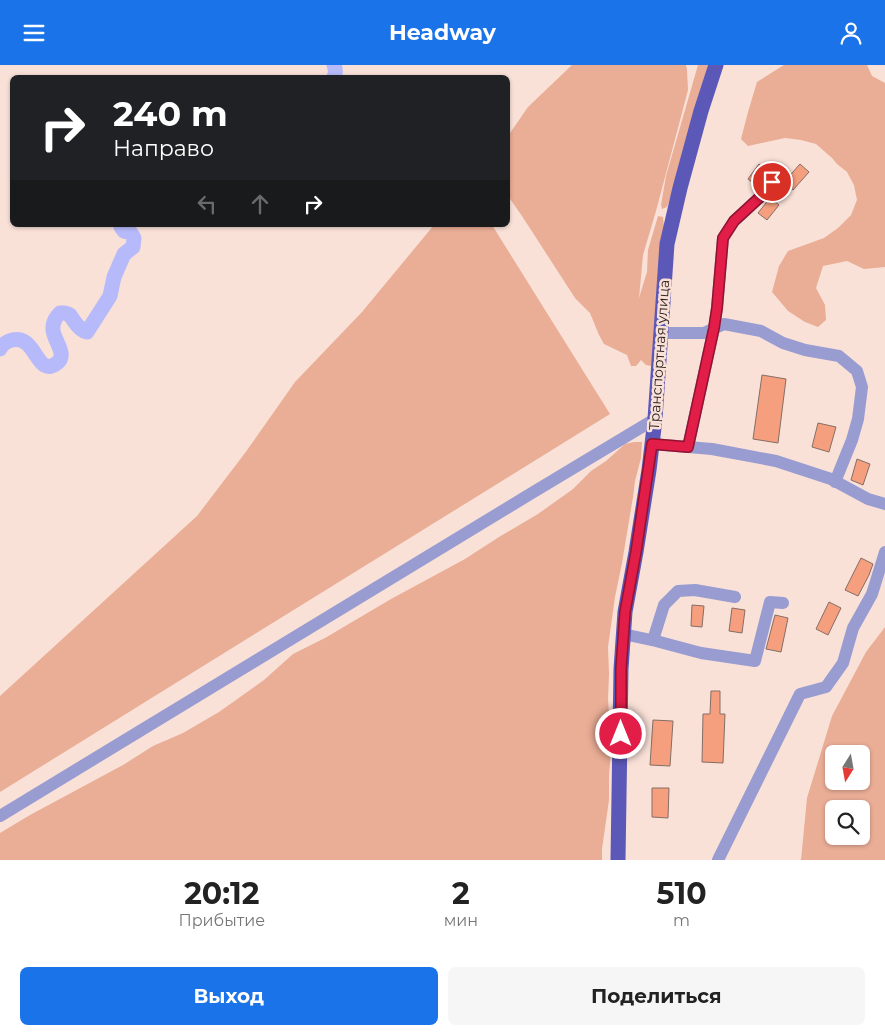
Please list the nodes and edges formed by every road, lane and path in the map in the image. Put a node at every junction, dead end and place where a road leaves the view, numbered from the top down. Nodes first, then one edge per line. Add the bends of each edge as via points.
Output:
1 (716, 65) edge
2 (772, 182) dead end
3 (714, 328) junction
4 (661, 333) junction
5 (655, 419) junction
6 (652, 444) junction
7 (688, 447) junction
8 (835, 481) junction
9 (885, 504) edge
10 (885, 553) edge
11 (735, 597) dead end
12 (783, 603) dead end
13 (623, 634) junction
14 (653, 640) junction
15 (0, 816) edge
16 (618, 860) edge
17 (718, 860) edge

1 - 4 main road, Транспортная улица via 667,245
2 - 3 street via 734,221 723,238
3 - 4 street via 704,333
3 - 7 street
3 - 8 street via 724,324 761,331 798,348 839,356 857,371 862,387 858,419
4 - 5 main road, Транспортная улица
5 - 6 main road, Транспортная улица
5 - 15 street
6 - 7 street
6 - 13 main road, Транспортная улица
7 - 8 street via 776,461
8 - 9 street via 868,499
10 - 17 street via 872,593 853,628 844,663 826,687 800,694
11 - 14 street via 695,590 678,591 664,605
12 - 14 street via 770,602 755,661 701,653
13 - 14 street
13 - 16 main road, Транспортная улица

